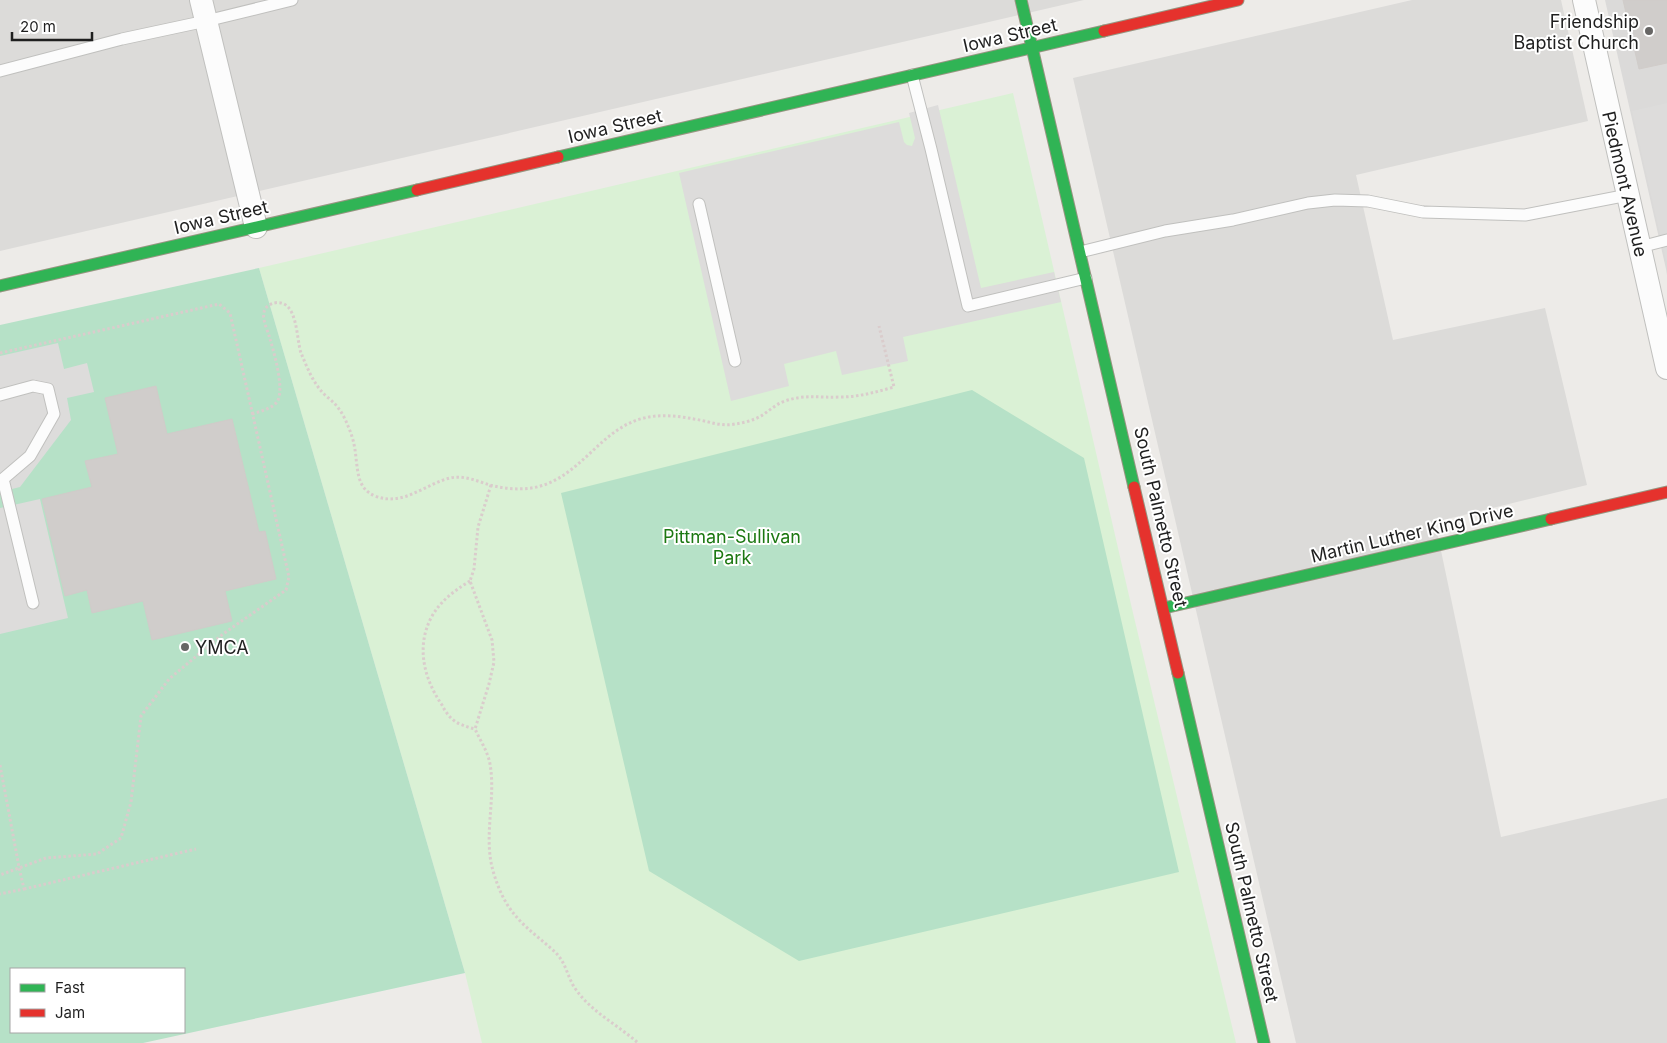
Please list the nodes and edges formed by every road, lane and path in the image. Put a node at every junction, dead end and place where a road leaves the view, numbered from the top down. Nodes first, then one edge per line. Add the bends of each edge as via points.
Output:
1 (292, 0) edge
2 (1021, 0) edge
3 (1238, 0) edge
4 (1584, 0) edge
5 (204, 11) edge
6 (1032, 48) junction
7 (0, 71) edge
8 (912, 75) junction
9 (1628, 194) junction
10 (699, 204) dead end
11 (256, 227) junction
12 (1667, 240) edge
13 (1640, 246) junction
14 (1080, 252) junction
15 (1087, 278) junction
16 (0, 286) edge
17 (879, 326) dead end
18 (0, 353) edge
19 (735, 360) dead end
20 (1667, 368) edge
21 (0, 395) edge
22 (252, 414) junction
23 (2, 480) edge
24 (491, 485) junction
25 (1667, 492) edge
26 (470, 581) junction
27 (33, 603) dead end
28 (1164, 608) junction
29 (475, 729) junction
30 (0, 765) edge
31 (196, 849) dead end
32 (19, 867) junction
33 (0, 875) edge
34 (24, 889) junction
35 (0, 894) edge
36 (638, 1043) edge
37 (1264, 1043) edge

1 - 5 lane
2 - 6 street, South Palmetto Street
3 - 6 street, Iowa Street
4 - 9 street, Piedmont Avenue
5 - 7 lane via 122,39
5 - 11 street
6 - 8 street, Iowa Street
6 - 14 street, South Palmetto Street
8 - 11 street, Iowa Street
8 - 15 lane via 968,306
9 - 13 street, Piedmont Avenue
9 - 14 lane via 1525,215 1423,212 1368,201 1335,200 1165,231
10 - 19 lane
11 - 16 street, Iowa Street
12 - 13 lane
13 - 20 street, Piedmont Avenue
14 - 15 street, South Palmetto Street
15 - 28 street, South Palmetto Street
17 - 24 path via 894,387 860,396 814,396 784,402 760,417 734,424 720,425 676,416 642,418 614,432 582,461 548,484 519,489
18 - 22 path via 219,304 230,313
21 - 23 lane via 34,386 48,389 54,414 30,456
22 - 24 path via 276,404 280,395 264,311 274,303 283,303 294,315 299,346 316,385 341,412 348,426 354,442 359,480 365,490 388,499 416,494 454,477
22 - 32 path via 289,577 286,590 223,634 169,679 141,716 131,802 121,838 97,854 46,858
23 - 27 lane
24 - 26 path via 478,526
25 - 28 street, Martin Luther King Drive
26 - 29 path via 492,640 494,662
26 - 29 path via 444,600 423,638 428,683 448,715 459,724
28 - 37 street, South Palmetto Street
29 - 36 path via 490,762 490,854 504,898 514,915 559,956 584,1000
30 - 32 path
31 - 34 path
32 - 33 path
32 - 34 path
34 - 35 path

